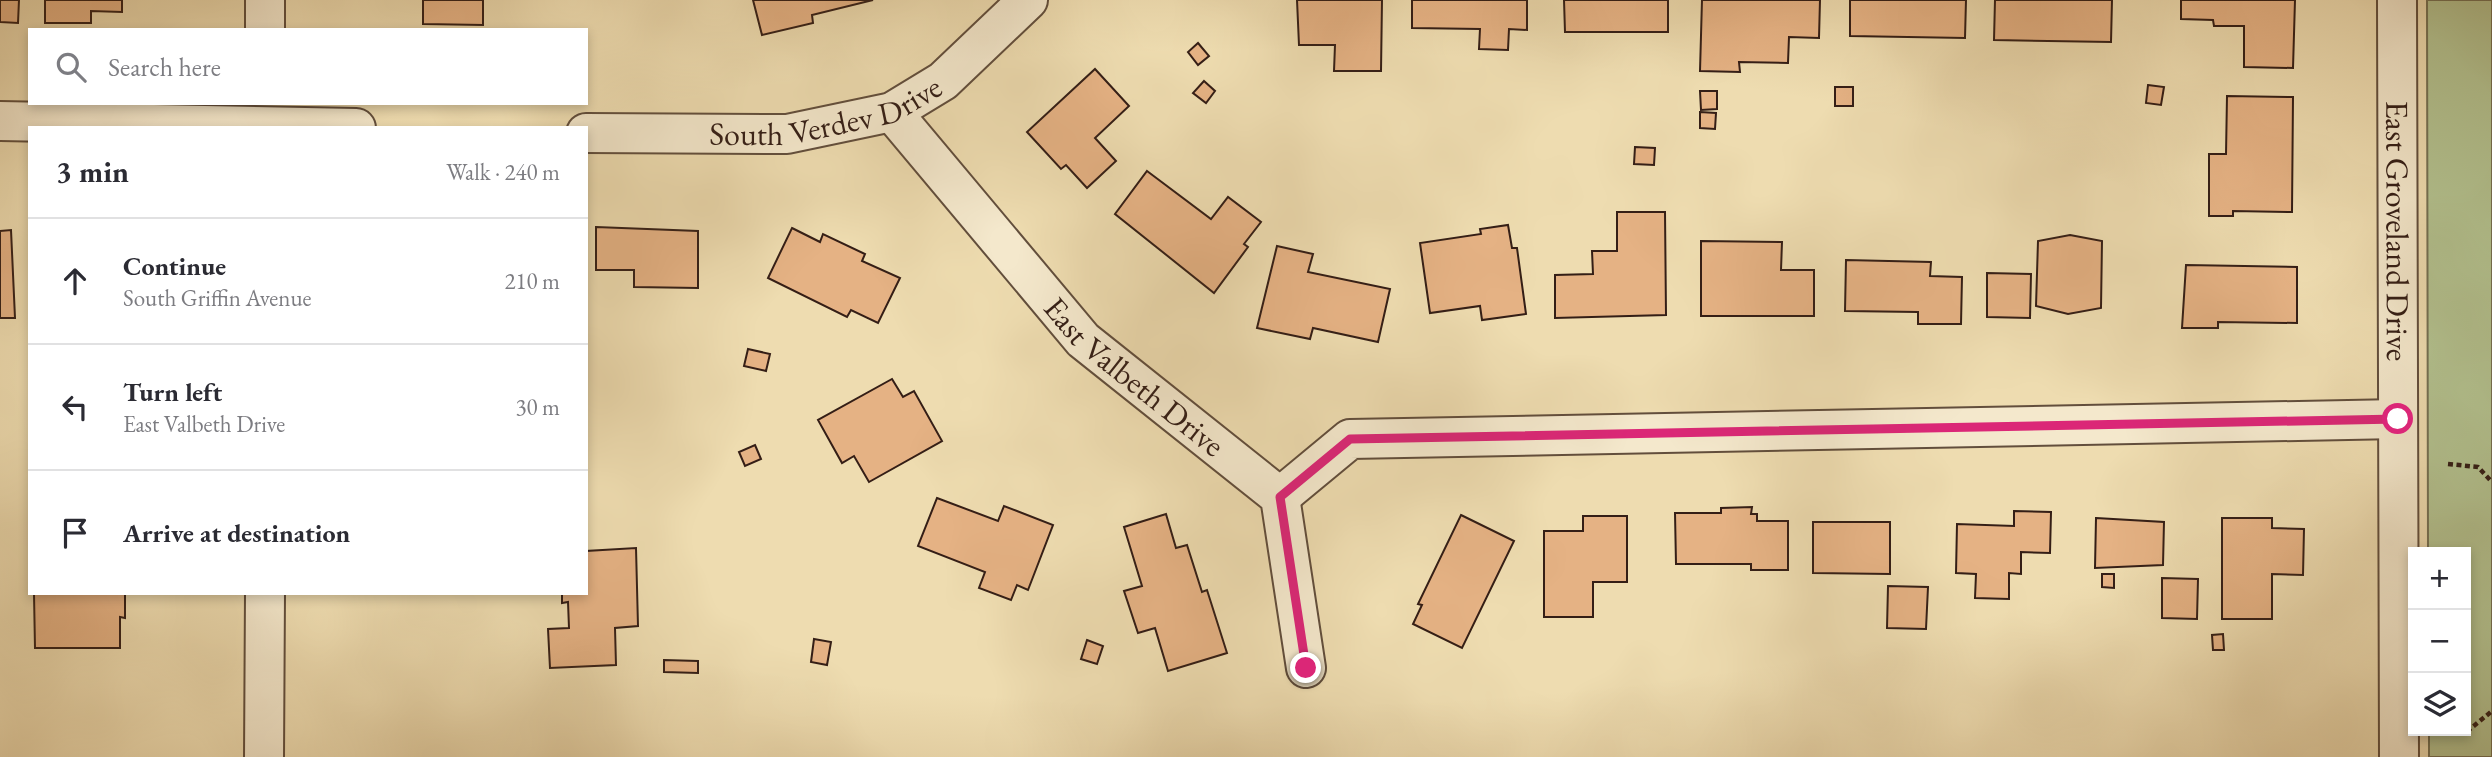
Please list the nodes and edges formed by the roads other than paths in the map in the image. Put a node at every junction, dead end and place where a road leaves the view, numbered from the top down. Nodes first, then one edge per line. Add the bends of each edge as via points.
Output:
1 (265, 0) edge
2 (1028, 0) edge
3 (2397, 0) edge
4 (265, 28) edge
5 (892, 112) junction
6 (265, 119) edge
7 (0, 121) edge
8 (336, 126) edge
9 (588, 133) edge
10 (2398, 419) junction
11 (1280, 497) junction
12 (265, 595) edge
13 (1306, 668) dead end
14 (264, 757) edge
15 (2399, 757) edge

1 - 4 street
2 - 5 street, South Verdev Drive via 943,81
3 - 10 street, East Groveland Drive
5 - 9 street, South Verdev Drive via 787,134
5 - 11 street, East Valbeth Drive via 1083,340
6 - 7 street
6 - 8 street
10 - 11 street via 1350,439
10 - 15 street, East Groveland Drive
11 - 13 street
12 - 14 street

